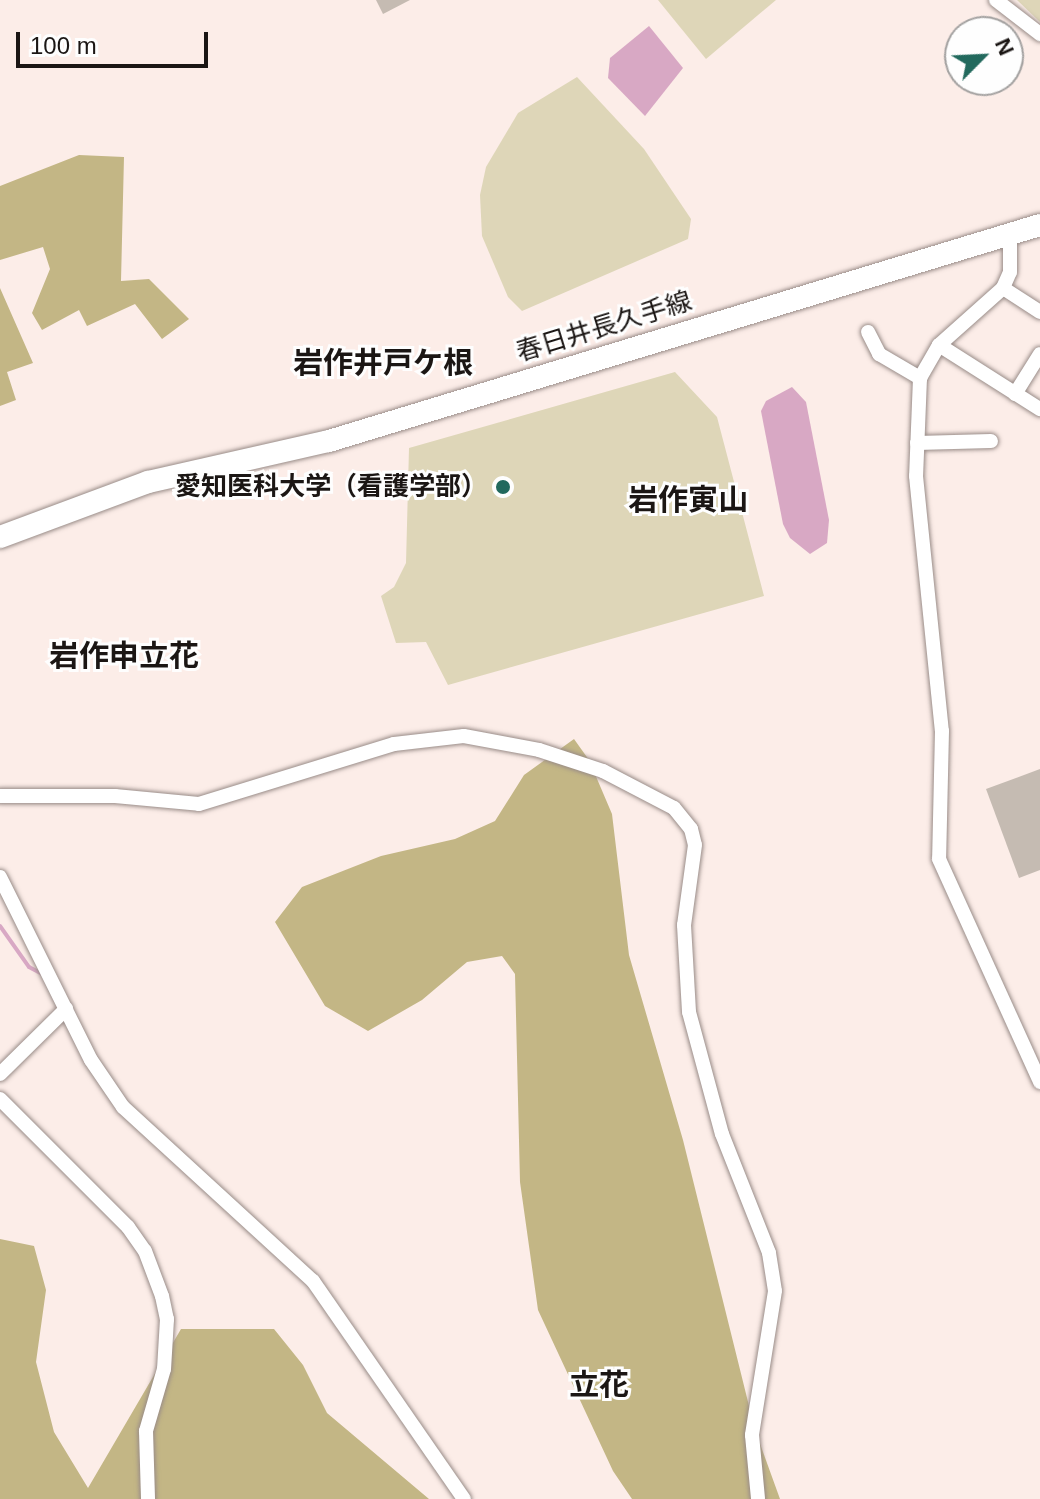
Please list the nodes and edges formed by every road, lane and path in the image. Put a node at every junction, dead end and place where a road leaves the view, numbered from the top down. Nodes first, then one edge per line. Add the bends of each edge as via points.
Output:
1 (996, 0) edge
2 (1040, 34) edge
3 (1040, 225) edge
4 (1010, 234) junction
5 (1003, 288) junction
6 (1040, 312) edge
7 (868, 332) dead end
8 (939, 345) junction
9 (1040, 354) edge
10 (920, 378) junction
11 (1015, 394) junction
12 (1040, 409) edge
13 (991, 441) dead end
14 (917, 443) junction
15 (0, 537) edge
16 (0, 796) edge
17 (0, 877) edge
18 (66, 1009) junction
19 (0, 1074) edge
20 (1040, 1082) edge
21 (0, 1099) edge
22 (148, 1499) edge
23 (464, 1499) edge
24 (758, 1499) edge

1 - 2 street
3 - 4 main road, 春日井長久手線
4 - 5 street via 1010,272
4 - 15 main road, 春日井長久手線 via 329,441 148,482
5 - 6 street
5 - 8 street
7 - 10 street via 879,354
8 - 10 street
8 - 11 street
9 - 11 street
10 - 14 street
11 - 12 street
13 - 14 street
14 - 20 street via 942,731 939,859
16 - 24 street via 79,794 199,804 394,744 464,736 577,762 674,808 691,829 695,845 684,925 689,1012 722,1134 769,1253 775,1291 752,1435
17 - 18 street
18 - 19 street
18 - 23 street via 91,1060 123,1107 313,1281
21 - 22 street via 128,1227 145,1251 162,1296 167,1319 164,1369 146,1431

